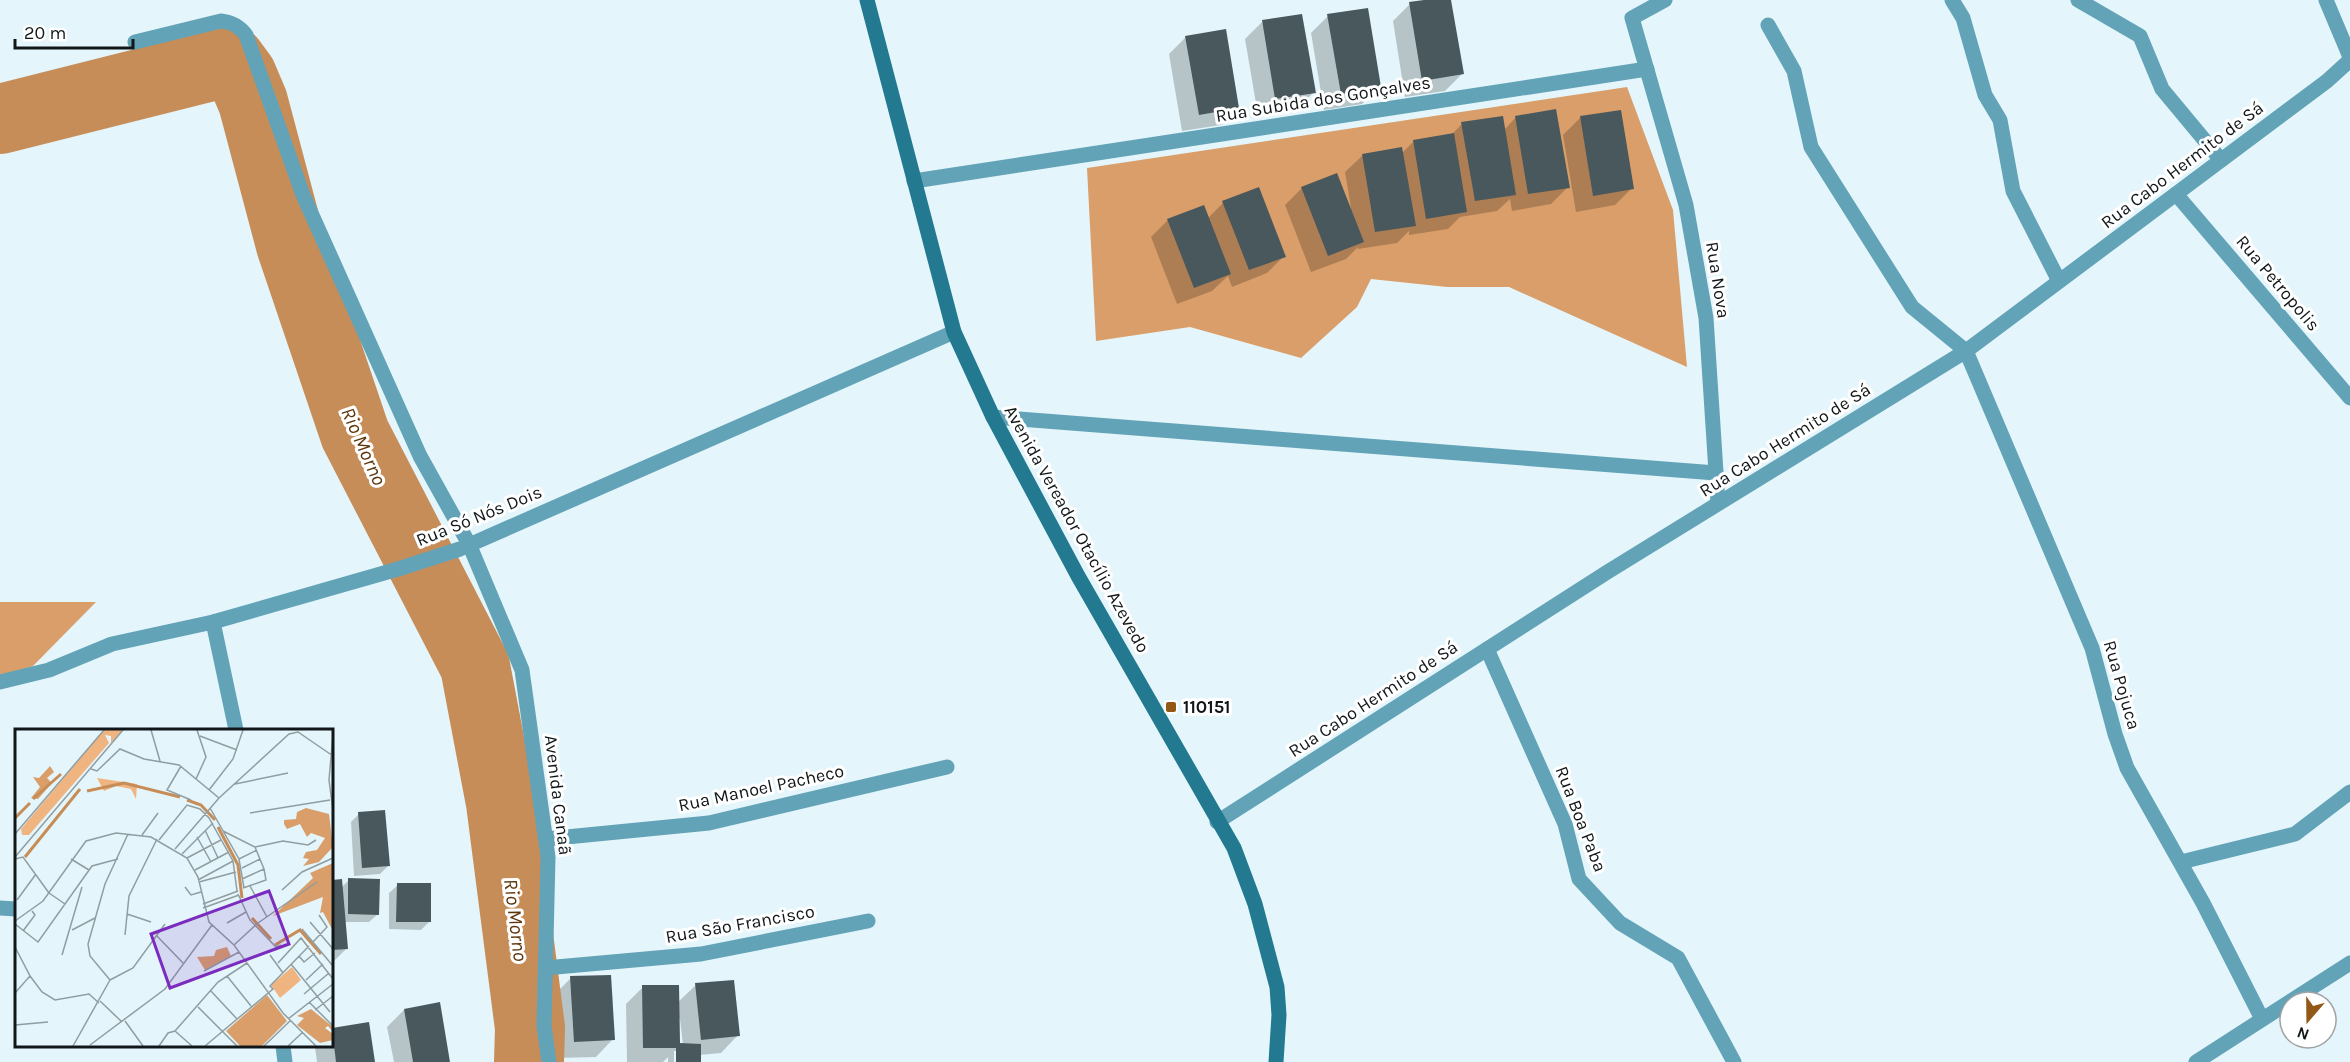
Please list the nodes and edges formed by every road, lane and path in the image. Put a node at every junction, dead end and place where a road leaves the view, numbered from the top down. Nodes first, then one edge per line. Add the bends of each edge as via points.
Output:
1 (867, 0) edge
2 (1665, 0) edge
3 (1952, 0) edge
4 (2078, 0) edge
5 (2325, 0) edge
6 (1768, 26) dead end
7 (135, 42) dead end
8 (2350, 58) edge
9 (1647, 69) junction
10 (2221, 160) junction
11 (914, 181) junction
12 (2176, 194) junction
13 (2059, 281) junction
14 (954, 332) junction
15 (1966, 351) junction
16 (2350, 398) edge
17 (993, 417) junction
18 (1716, 472) junction
19 (1718, 503) junction
20 (464, 546) junction
21 (213, 622) junction
22 (1487, 649) junction
23 (0, 682) edge
24 (236, 729) edge
25 (947, 767) dead end
26 (2350, 792) edge
27 (1217, 822) junction
28 (546, 839) junction
29 (2181, 862) junction
30 (0, 908) edge
31 (15, 909) edge
32 (868, 921) dead end
33 (2350, 963) edge
34 (546, 968) junction
35 (2262, 1019) junction
36 (283, 1047) edge
37 (285, 1062) edge
38 (549, 1062) edge
39 (1276, 1062) edge
40 (1734, 1062) edge
41 (2196, 1062) edge

1 - 11 main road, Avenida Vereador Otacílio Azevedo
2 - 9 street via 1632,18
3 - 13 street via 1963,18 1985,95 2000,120 2013,191
4 - 10 street via 2140,36 2163,89
5 - 8 street
6 - 15 street via 1794,70 1810,147 1912,306
7 - 20 street, Avenida Canaã via 221,21 240,27 246,35 316,226
8 - 10 street, Rua Cabo Hermito de Sá via 2327,81
9 - 11 street, Rua Subida dos Gonçalves
9 - 18 street, Rua Nova via 1686,206 1704,307
10 - 12 street, Rua Cabo Hermito de Sá
11 - 14 main road, Avenida Vereador Otacílio Azevedo
12 - 13 street, Rua Cabo Hermito de Sá
12 - 16 street, Rua Petropolis
13 - 15 street, Rua Cabo Hermito de Sá
14 - 17 main road, Avenida Vereador Otacílio Azevedo
14 - 20 street, Rua Só Nós Dois
15 - 19 street, Rua Cabo Hermito de Sá
15 - 29 street, Rua Pojuca via 2092,648 2127,768
17 - 18 street
17 - 27 main road, Avenida Vereador Otacílio Azevedo
18 - 19 street, Rua Nova
19 - 22 street, Rua Cabo Hermito de Sá
20 - 21 street, Rua Só Nós Dois
20 - 28 street, Avenida Canaã via 522,670
21 - 23 street, Rua Só Nós Dois via 112,644 49,670
21 - 24 street
22 - 27 street, Rua Cabo Hermito de Sá
22 - 40 street, Rua Boa Paba via 1565,824 1579,879 1620,923 1678,958
25 - 28 street, Rua Manoel Pacheco via 709,823
26 - 29 street via 2295,834
27 - 39 main road, Avenida Vereador Otacílio Azevedo via 1234,848 1255,904 1277,987
28 - 34 street, Avenida Canaã
29 - 35 street, Rua Pojuca
30 - 31 street
32 - 34 street, Rua São Francisco via 701,954
33 - 35 street
34 - 38 street, Avenida Canaã via 544,1026
35 - 41 street
36 - 37 street

